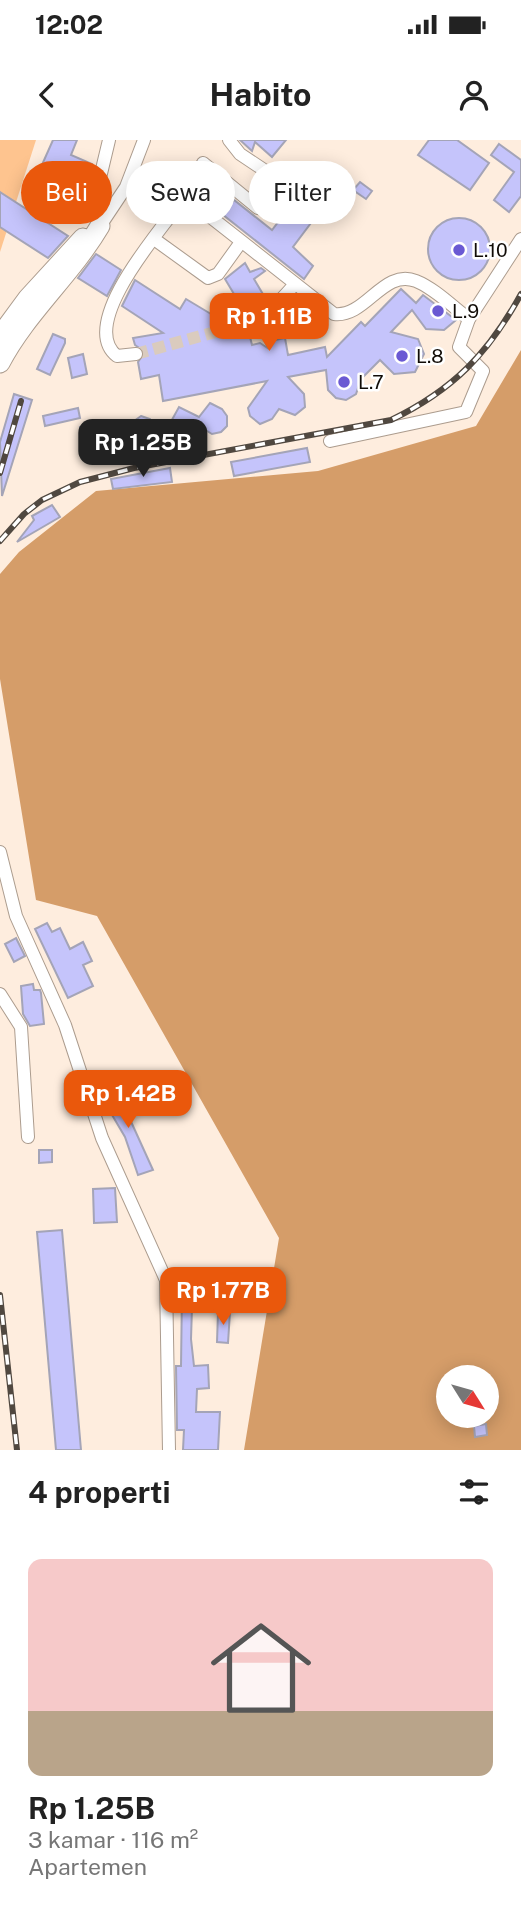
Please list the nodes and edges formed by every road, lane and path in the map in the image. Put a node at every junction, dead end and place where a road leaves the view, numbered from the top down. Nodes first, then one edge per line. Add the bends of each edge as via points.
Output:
1 (109, 140) edge
2 (144, 140) edge
3 (229, 140) edge
4 (104, 161) edge
5 (137, 161) edge
6 (126, 185) edge
7 (235, 189) edge
8 (165, 224) edge
9 (219, 224) edge
10 (100, 226) junction
11 (154, 239) junction
12 (521, 239) edge
13 (241, 242) junction
14 (295, 284) junction
15 (469, 319) junction
16 (3, 324) edge
17 (233, 327) tunnel mouth
18 (130, 356) dead end
19 (0, 363) edge
20 (330, 442) dead end
21 (0, 852) edge
22 (0, 994) edge
23 (28, 1136) dead end
24 (169, 1450) edge

1 - 4 street
2 - 5 street
3 - 7 street via 240,154 282,182 282,189 265,209
6 - 10 street
8 - 11 street
9 - 13 street
10 - 16 highway via 75,244
10 - 19 highway
11 - 13 street via 208,278 218,274
11 - 18 street via 108,311 104,336 113,353
12 - 15 street
13 - 14 street
14 - 15 street via 334,314 342,315 405,278 418,281
14 - 17 street via 260,320
15 - 20 street via 459,347 483,371 466,412
21 - 24 street via 16,916 65,1026 102,1138 166,1280
22 - 23 street via 21,1027

